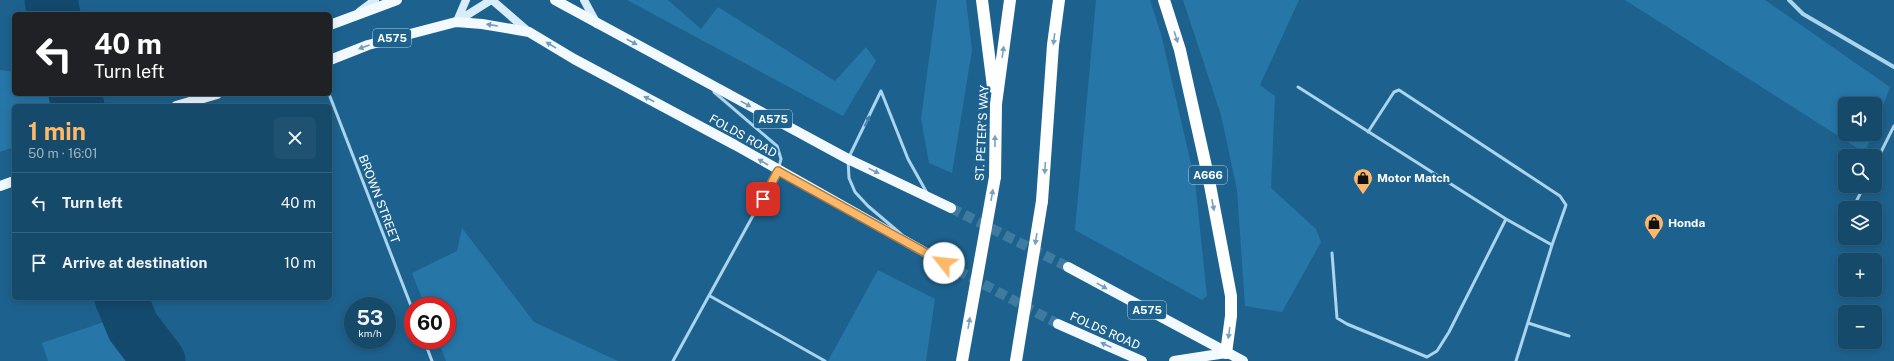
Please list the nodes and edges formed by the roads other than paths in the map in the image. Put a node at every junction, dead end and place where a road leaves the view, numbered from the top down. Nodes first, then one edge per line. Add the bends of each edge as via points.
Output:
1 (375, 0) edge
2 (397, 0) edge
3 (466, 0) edge
4 (492, 0) edge
5 (555, 0) edge
6 (584, 0) edge
7 (982, 0) edge
8 (1010, 0) edge
9 (1059, 0) edge
10 (1164, 0) edge
11 (1789, 0) edge
12 (359, 13) junction
13 (456, 22) junction
14 (332, 24) edge
15 (597, 24) junction
16 (529, 32) junction
17 (332, 59) edge
18 (1894, 68) edge
19 (699, 79) junction
20 (1298, 87) dead end
21 (190, 96) edge
22 (210, 96) edge
23 (330, 96) edge
24 (176, 104) edge
25 (183, 104) edge
26 (996, 104) junction
27 (1894, 126) edge
28 (1368, 132) junction
29 (1882, 150) edge
30 (848, 159) junction
31 (778, 171) junction
32 (12, 182) edge
33 (0, 186) edge
34 (930, 198) junction
35 (951, 208) tunnel mouth
36 (1506, 219) junction
37 (1552, 244) junction
38 (922, 250) junction
39 (1332, 253) dead end
40 (944, 263) tunnel mouth
41 (1068, 268) tunnel mouth
42 (710, 296) junction
43 (408, 297) edge
44 (1528, 323) junction
45 (1058, 324) tunnel mouth
46 (1569, 336) dead end
47 (427, 349) edge
48 (1227, 357) edge
49 (432, 361) edge
50 (673, 361) edge
51 (825, 361) edge
52 (962, 361) edge
53 (1016, 361) edge
54 (1142, 361) edge
55 (1174, 361) edge
56 (1243, 361) edge
57 (1516, 361) edge

1 - 12 main road
2 - 12 main road
3 - 13 main road
4 - 13 main road
4 - 16 main road
5 - 15 main road, A575
6 - 15 main road
7 - 26 highway
26 -> 8 highway, ST. PETER'S WAY
9 -> 53 highway, bridge via 1053,45 1042,201
10 -> 48 highway, A666 via 1180,50 1209,180 1231,296
11 - 18 street via 1803,14
12 - 14 main road
16 -> 13 main road, A575
13 -> 17 main road, A575 via 368,45
15 -> 19 main road, A575
31 -> 16 main road, FOLDS ROAD / A575
19 -> 30 main road, A575
19 - 31 lane via 777,146 781,159
20 - 28 lane
21 - 24 main road
22 - 25 main road
23 - 43 lane, BROWN STREET
52 -> 26 highway, ST. PETER'S WAY, bridge via 995,177
27 - 29 lane
28 - 36 lane
28 - 37 lane via 1394,92 1399,90 1560,196 1566,205
30 -> 34 main road, A575
30 -> 34 lane via 881,91 908,159
30 - 38 lane via 855,192 868,206
31 - 38 main road, FOLDS ROAD / A575
31 - 42 lane
32 - 33 main road
34 - 35 main road, A575
36 - 37 lane
36 - 39 lane via 1449,332 1437,351 1427,357 1337,318
37 - 44 lane
38 - 40 main road, FOLDS ROAD / A575
41 -> 48 main road, A575
42 - 50 lane
42 - 51 lane
44 - 46 lane
44 - 57 lane
54 -> 45 main road, FOLDS ROAD
47 - 49 lane
48 - 55 main road
48 - 56 main road

